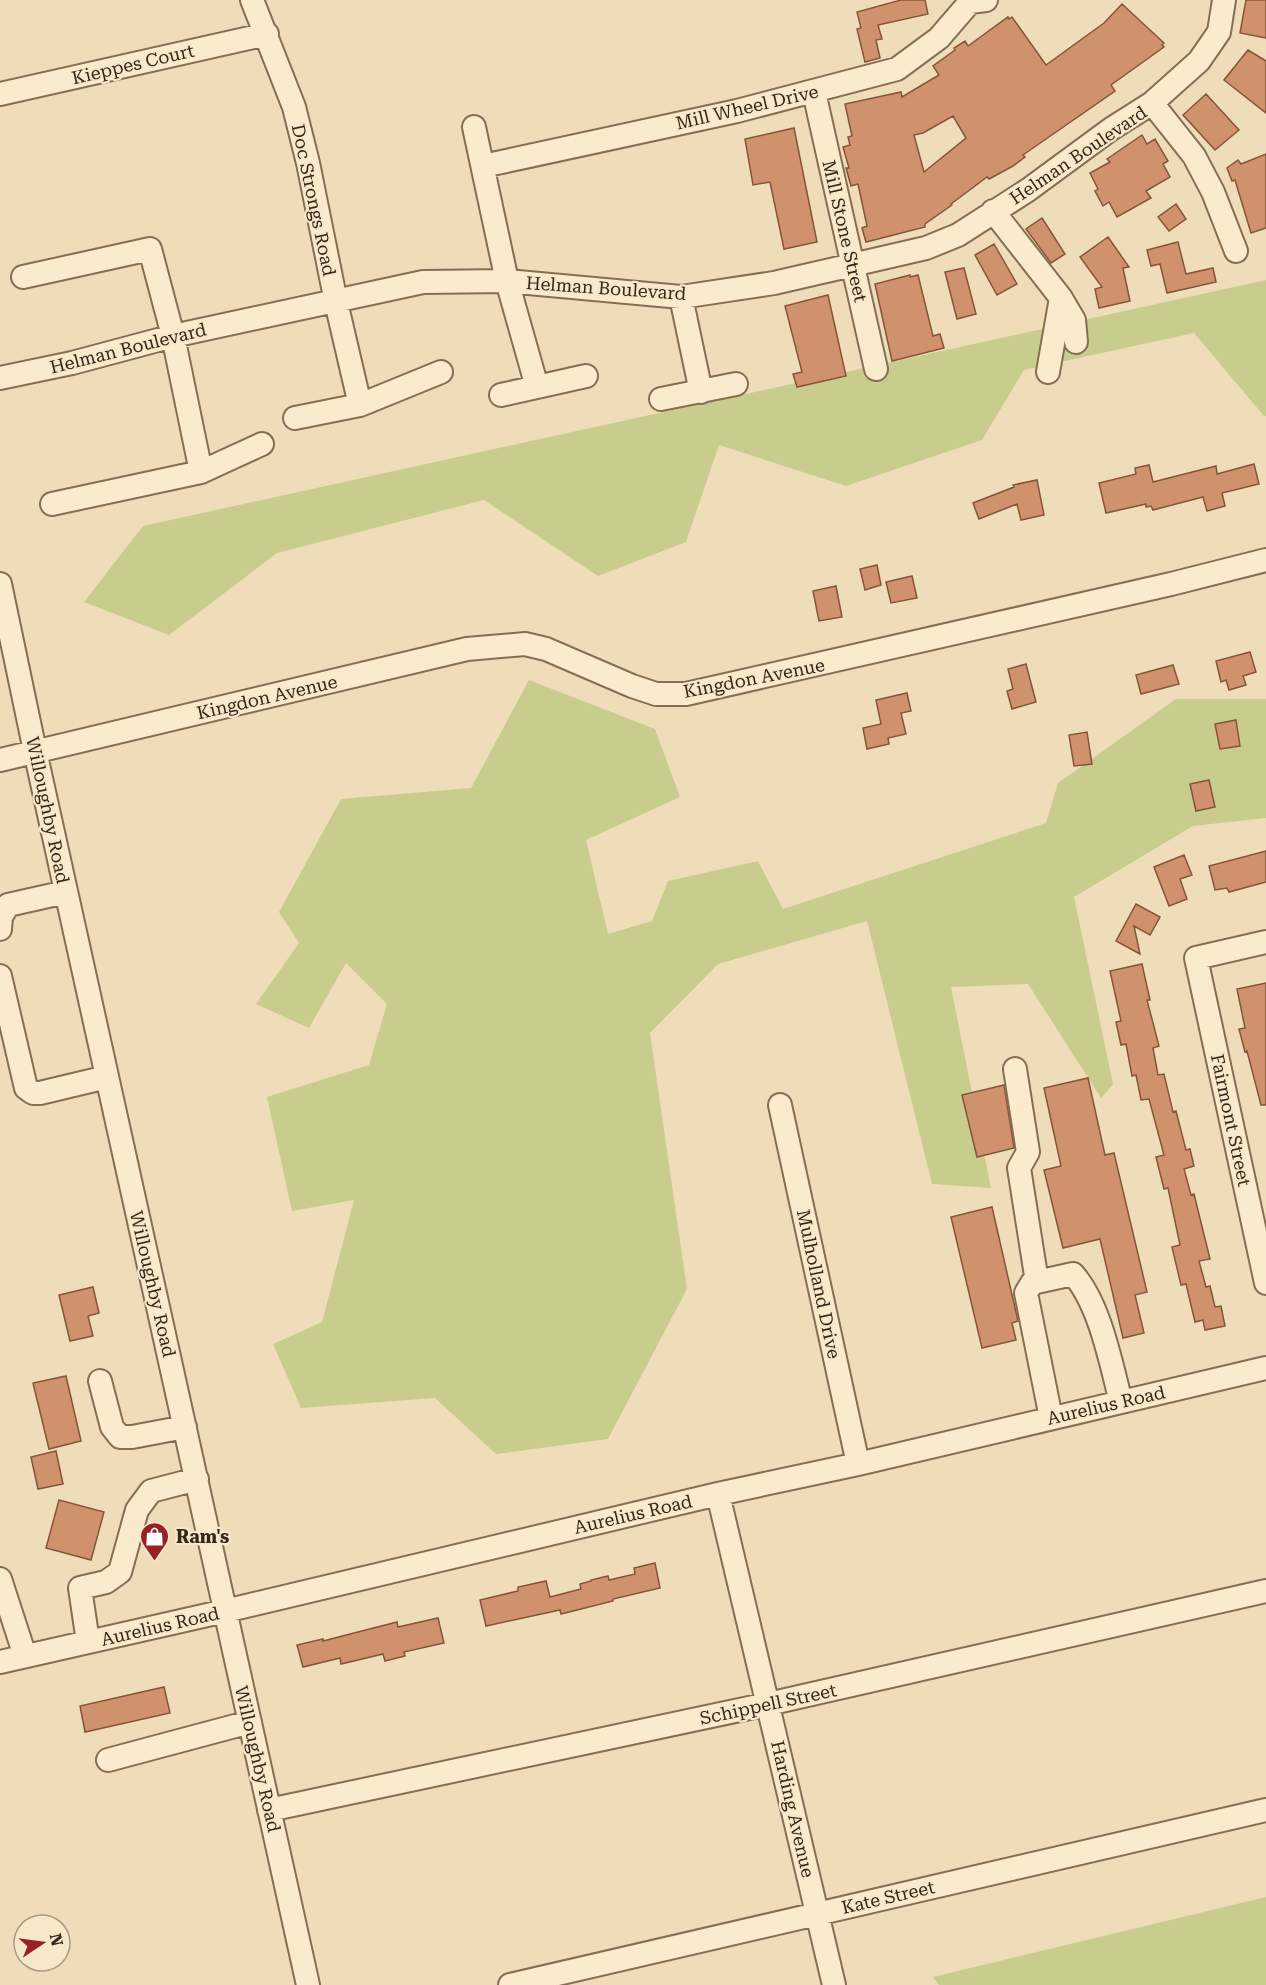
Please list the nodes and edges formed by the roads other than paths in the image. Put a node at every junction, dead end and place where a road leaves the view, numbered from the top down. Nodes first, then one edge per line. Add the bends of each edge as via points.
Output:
1 (252, 0) edge
2 (1224, 0) edge
3 (975, 1) edge
4 (267, 34) junction
5 (814, 92) junction
6 (0, 94) edge
7 (1152, 103) junction
8 (474, 127) dead end
9 (483, 166) junction
10 (993, 211) junction
11 (1236, 251) dead end
12 (853, 265) junction
13 (23, 277) dead end
14 (507, 281) junction
15 (681, 297) junction
16 (1062, 298) junction
17 (336, 302) junction
18 (173, 336) junction
19 (1076, 342) dead end
20 (876, 369) dead end
21 (441, 372) dead end
22 (1048, 372) dead end
23 (586, 376) dead end
24 (0, 378) edge
25 (736, 384) dead end
26 (537, 387) junction
27 (701, 392) junction
28 (501, 395) dead end
29 (661, 399) dead end
30 (360, 405) junction
31 (295, 418) dead end
32 (262, 444) dead end
33 (201, 472) junction
34 (52, 504) dead end
35 (1266, 560) edge
36 (0, 584) edge
37 (5, 631) edge
38 (35, 751) junction
39 (0, 760) edge
40 (66, 892) junction
41 (0, 929) edge
42 (1266, 942) edge
43 (0, 976) edge
44 (1015, 1069) dead end
45 (107, 1077) junction
46 (780, 1105) dead end
47 (1037, 1282) junction
48 (1266, 1283) edge
49 (1266, 1368) edge
50 (100, 1381) dead end
51 (1121, 1402) junction
52 (1051, 1418) junction
53 (185, 1427) junction
54 (858, 1464) junction
55 (197, 1479) junction
56 (718, 1494) junction
57 (0, 1582) edge
58 (1266, 1592) edge
59 (225, 1611) junction
60 (88, 1642) junction
61 (25, 1656) junction
62 (0, 1662) edge
63 (768, 1704) junction
64 (250, 1722) junction
65 (108, 1760) dead end
66 (269, 1810) junction
67 (1266, 1810) edge
68 (817, 1913) junction
69 (308, 1985) edge
70 (510, 1985) edge
71 (834, 1985) edge

1 - 4 street, Doc Strongs Road
2 - 7 street, Helman Boulevard via 1219,32 1199,62
3 - 5 street, Mill Wheel Drive via 939,38 897,69
4 - 6 street, Kieppes Court
4 - 17 street, Doc Strongs Road via 294,107
5 - 9 street, Mill Wheel Drive
5 - 12 street, Mill Stone Street
7 - 10 street, Helman Boulevard
7 - 11 street via 1194,156
8 - 9 street
9 - 14 street
10 - 12 street, Helman Boulevard via 958,235 926,248
10 - 16 street
12 - 15 street, Helman Boulevard via 774,283
12 - 20 street, Mill Stone Street
13 - 18 street via 150,249
14 - 15 street, Helman Boulevard
14 - 17 street, Helman Boulevard via 423,282
14 - 26 street
15 - 27 street
16 - 19 street via 1074,320
16 - 22 street
17 - 18 street, Helman Boulevard
17 - 30 street, Doc Strongs Road
18 - 24 street, Helman Boulevard
18 - 33 street
21 - 30 street
23 - 26 street
25 - 27 street
26 - 28 street
27 - 29 street
30 - 31 street
32 - 33 street
33 - 34 street
35 - 38 street, Kingdon Avenue via 686,694 656,694 525,644 467,649
36 - 37 street, Willoughby Road
37 - 38 street, Willoughby Road
38 - 39 street, Kingdon Avenue
38 - 40 street, Willoughby Road
40 - 41 street via 8,905 1,916
40 - 45 street, Willoughby Road
42 - 48 street, Fairmont Street via 1196,958
43 - 45 street via 26,1088 40,1093
44 - 47 street via 1028,1152 1019,1168
45 - 53 street, Willoughby Road
46 - 54 street, Mulholland Drive
47 - 51 street via 1073,1274 1081,1283 1101,1328
47 - 52 street via 1026,1293
49 - 51 street, Aurelius Road
50 - 53 street via 112,1427 120,1437
51 - 52 street, Aurelius Road
52 - 54 street, Aurelius Road
53 - 55 street, Willoughby Road
54 - 56 street, Aurelius Road
55 - 59 street, Willoughby Road
55 - 60 street via 151,1491 137,1510 120,1572 106,1582 80,1588
56 - 59 street, Aurelius Road
56 - 63 street, Harding Avenue
57 - 61 street
58 - 63 street, Schippell Street
59 - 60 street, Aurelius Road
59 - 64 street, Willoughby Road
60 - 61 street, Aurelius Road
61 - 62 street, Aurelius Road
63 - 66 street, Schippell Street
63 - 68 street, Harding Avenue
64 - 65 street
64 - 66 street, Willoughby Road
66 - 69 street, Willoughby Road
67 - 68 street, Kate Street
68 - 70 street, Kate Street
68 - 71 street, Harding Avenue

